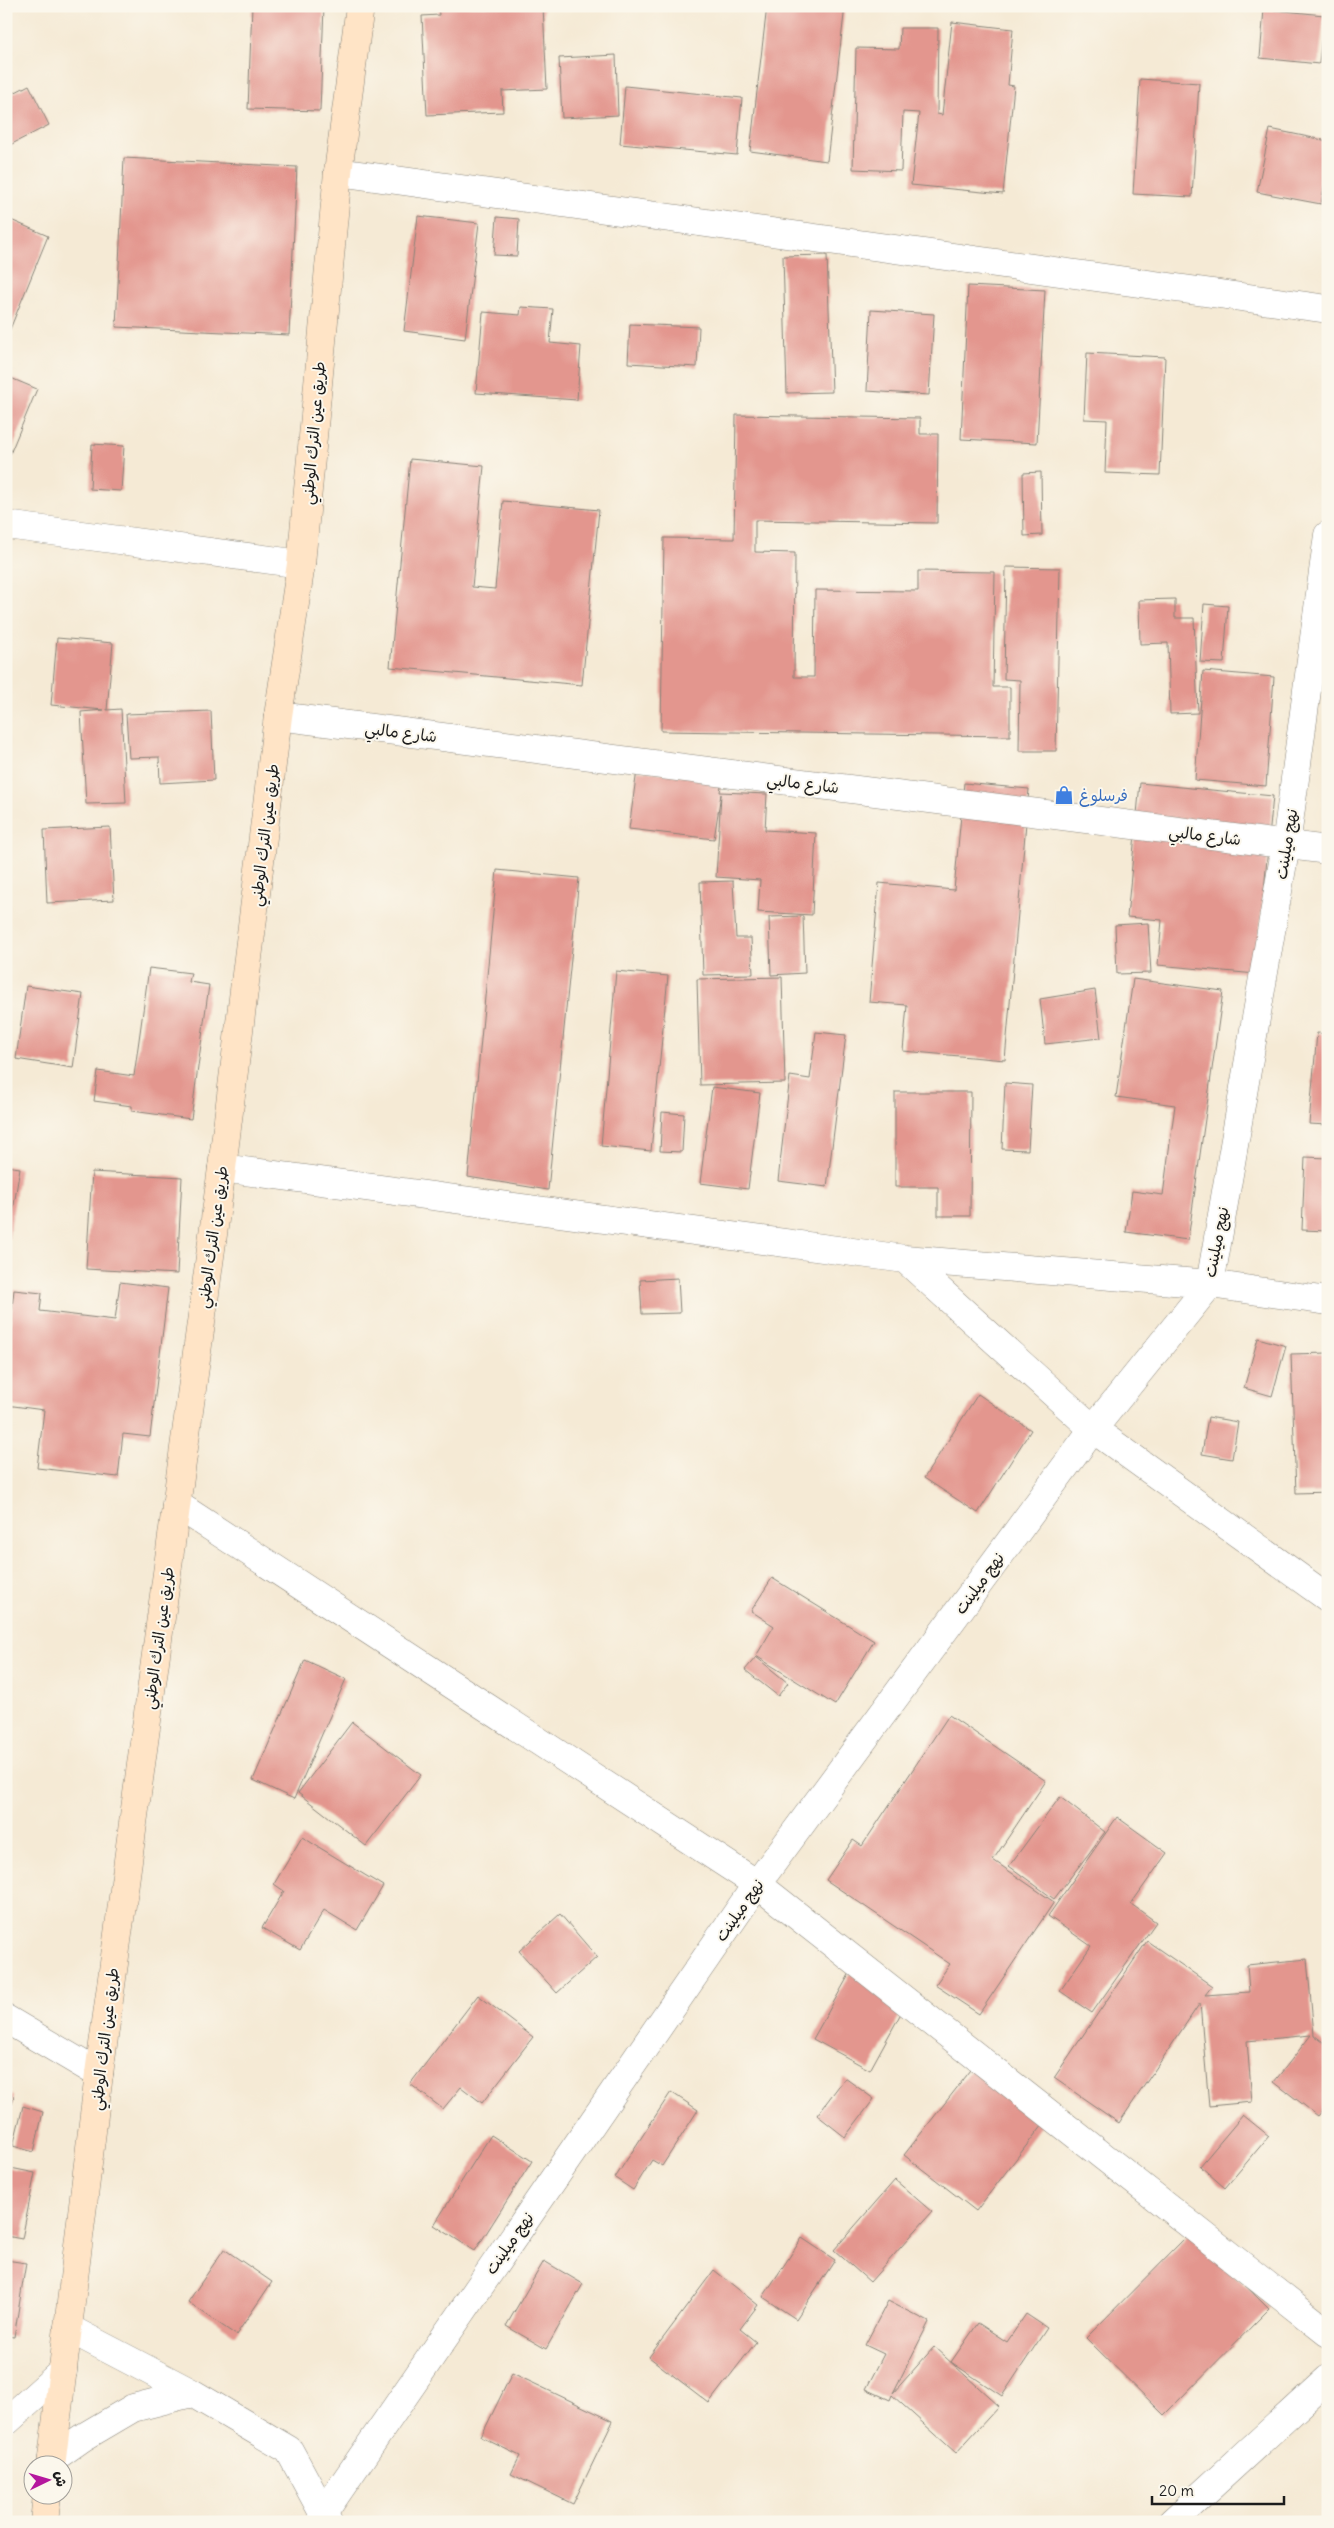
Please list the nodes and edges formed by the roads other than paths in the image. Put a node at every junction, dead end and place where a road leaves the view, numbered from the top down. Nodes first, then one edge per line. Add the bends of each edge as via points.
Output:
1 (360, 6) edge
2 (338, 172) junction
3 (1328, 309) edge
4 (6, 525) edge
5 (1328, 535) edge
6 (301, 564) junction
7 (278, 716) junction
8 (1286, 845) junction
9 (1328, 850) edge
10 (222, 1168) junction
11 (904, 1259) junction
12 (1210, 1284) junction
13 (1328, 1301) edge
14 (1093, 1429) junction
15 (176, 1504) junction
16 (1328, 1598) edge
17 (757, 1884) junction
18 (6, 2019) edge
19 (99, 2074) junction
20 (68, 2328) junction
21 (1328, 2333) edge
22 (63, 2371) junction
23 (1328, 2379) edge
24 (192, 2393) junction
25 (6, 2422) edge
26 (52, 2456) edge
27 (60, 2456) edge
28 (46, 2506) edge
29 (330, 2519) edge
30 (44, 2522) edge
31 (1172, 2522) edge

1 - 2 main road, طريق عين الترك الوطني
2 - 3 street
2 - 6 main road, طريق عين الترك الوطني
4 - 6 street
5 - 8 street, نهج ميلينت
6 - 7 main road, طريق عين الترك الوطني
7 - 8 street, شارع مالبي
7 - 10 main road, طريق عين الترك الوطني
8 - 9 street, شارع مالبي
8 - 12 street, نهج ميلينت
10 - 11 street
10 - 15 main road, طريق عين الترك الوطني
11 - 12 street
11 - 14 street
12 - 13 street
12 - 14 street, نهج ميلينت
14 - 16 street
14 - 17 street, نهج ميلينت
15 - 17 street
15 - 19 main road, طريق عين الترك الوطني
17 - 21 street
17 - 29 street, نهج ميلينت
18 - 19 street
19 - 20 main road, طريق عين الترك الوطني
20 - 22 main road, طريق عين الترك الوطني
20 - 24 street
22 - 25 street
22 - 26 main road, طريق عين الترك الوطني
23 - 31 street
24 - 27 street via 133,2408
24 - 29 street via 289,2450
28 - 30 main road

